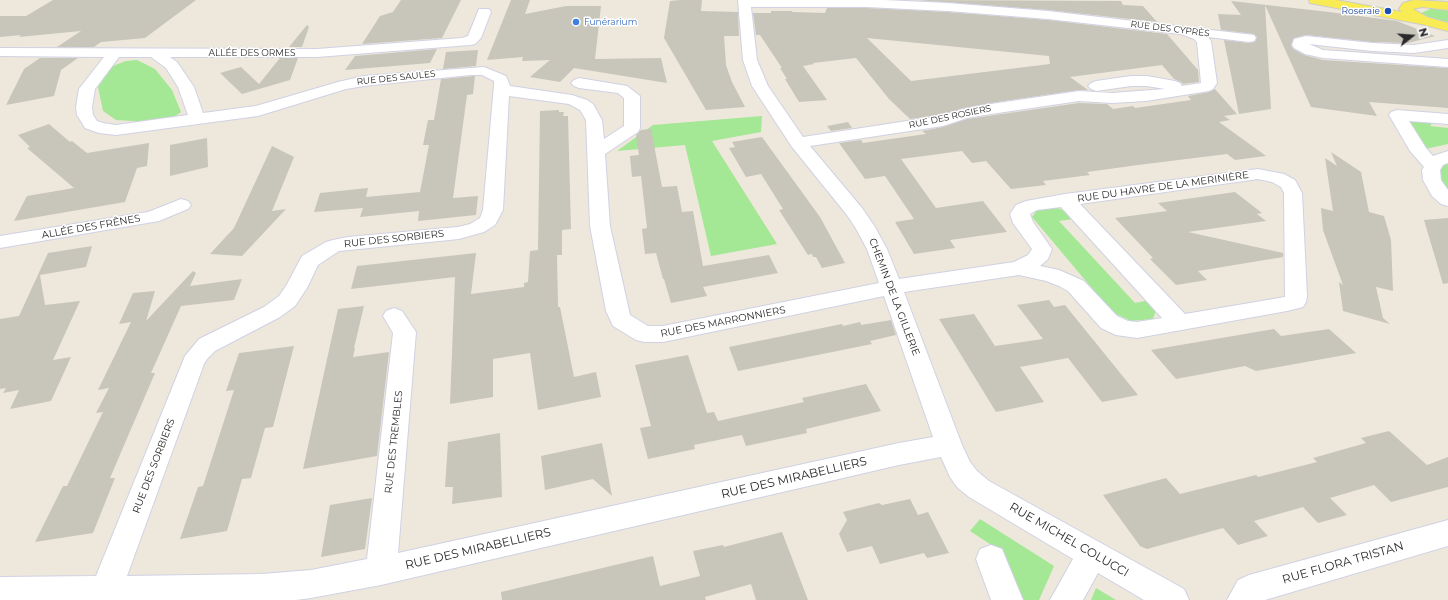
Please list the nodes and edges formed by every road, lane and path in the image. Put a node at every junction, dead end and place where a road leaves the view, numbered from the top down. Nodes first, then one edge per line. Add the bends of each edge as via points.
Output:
1 (1438, 0) edge
2 (744, 2) edge
3 (1422, 3) junction
4 (1408, 6) junction
5 (1448, 6) edge
6 (484, 12) dead end
7 (1422, 20) junction
8 (1448, 27) edge
9 (1185, 31) junction
10 (1249, 38) dead end
11 (1448, 44) edge
12 (0, 52) edge
13 (114, 53) junction
14 (155, 53) junction
15 (1448, 63) edge
16 (579, 83) dead end
17 (502, 90) junction
18 (197, 119) junction
19 (1448, 120) edge
20 (798, 144) junction
21 (596, 152) junction
22 (1448, 156) edge
23 (1433, 168) junction
24 (1065, 200) junction
25 (1448, 200) edge
26 (181, 205) dead end
27 (0, 242) edge
28 (1019, 268) junction
29 (892, 288) junction
30 (394, 316) dead end
31 (1180, 323) junction
32 (949, 445) junction
33 (967, 479) joint
34 (1448, 533) edge
35 (1092, 553) junction
36 (991, 559) dead end
37 (382, 571) junction
38 (0, 592) edge
39 (86, 594) edge
40 (1008, 600) edge
41 (1066, 600) edge
42 (1173, 600) edge
43 (1243, 600) edge

1 - 3 street
2 - 9 street, RUE DES CYPRÈS via 867,3 962,9 1016,20 1090,20
2 - 20 street, CHEMIN DE LA GILLERIE via 750,60 760,86
3 - 4 main road
3 - 5 main road
4 - 7 main road via 1408,12
4 - 7 main road via 1315,0
6 - 14 street, ALLÉE DES ORMES via 474,38 462,42 338,52
7 - 8 main road
9 - 10 street, RUE DES CYPRÈS
9 - 20 street, RUE DES ROSIERS via 1199,36 1204,41 1208,86 1146,96 1079,96 990,108 943,121
11 - 15 street via 1414,49 1298,42 1310,51 1322,54
12 - 13 street, ALLÉE DES ORMES
13 - 14 street, ALLÉE DES ORMES
13 - 18 street via 87,89 84,107 85,115 91,124 99,128 116,130
14 - 18 street via 172,65 186,87
16 - 21 street via 622,89 632,96 632,128
17 - 18 street, RUE DES SAULES via 501,79 484,71 364,81 342,85 258,111
17 - 21 street, RUE DES MARRONNIERS via 581,103 594,120
17 - 39 street, RUE DES SORBIERS via 493,210 488,221 468,231 333,246 309,261 287,301 256,321 207,345 199,353 191,369
19 - 23 street via 1397,115 1419,151
20 - 29 street, CHEMIN DE LA GILLERIE via 865,227 877,249
21 - 29 street, RUE DES MARRONNIERS via 600,226 617,311 621,320 644,334 662,334
22 - 23 street via 1436,161
23 - 25 street via 1432,180 1439,192
24 - 28 street, RUE DU HAVRE DE LA MERINIÈRE via 1033,205 1020,214 1023,223 1042,249 1035,260
24 - 31 street, RUE DU HAVRE DE LA MERINIÈRE
24 - 31 street, RUE DU HAVRE DE LA MERINIÈRE via 1258,174 1278,178 1288,184 1293,193 1295,302
26 - 27 street, ALLÉE DES FRÊNES via 152,217
28 - 29 street, RUE DU HAVRE DE LA MERINIÈRE
28 - 31 street, RUE DU HAVRE DE LA MERINIÈRE via 1051,275 1076,286 1116,327 1137,330
29 - 32 street, CHEMIN DE LA GILLERIE
30 - 37 street, RUE DES TREMBLES via 405,332
32 - 33 street, CHEMIN DE LA GILLERIE
32 - 37 street, RUE DES MIRABELLIERS via 899,454
33 - 35 street, RUE MICHEL COLUCCI via 979,489
34 - 43 street, RUE FLORA TRISTAN via 1249,590
35 - 41 street
35 - 42 street, RUE MICHEL COLUCCI
36 - 40 street
37 - 39 street, RUE DES MIRABELLIERS via 311,584 262,589
38 - 39 street, RUE DES MIRABELLIERS

